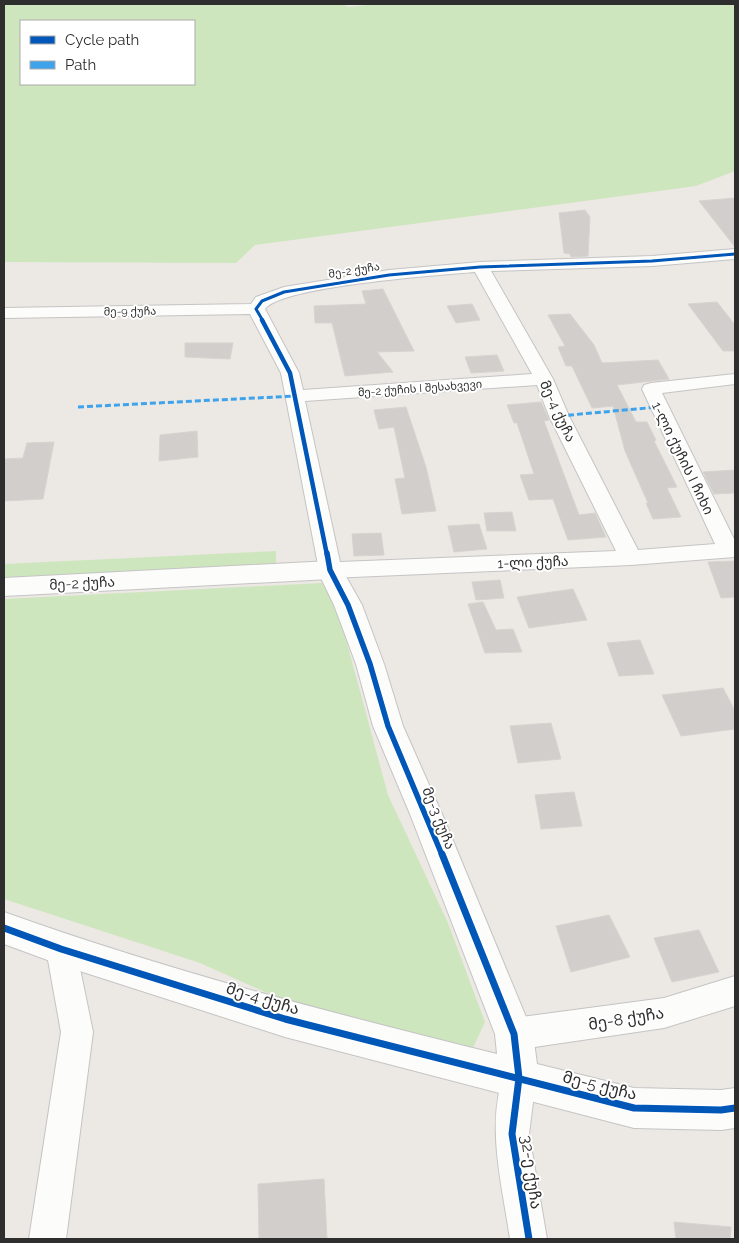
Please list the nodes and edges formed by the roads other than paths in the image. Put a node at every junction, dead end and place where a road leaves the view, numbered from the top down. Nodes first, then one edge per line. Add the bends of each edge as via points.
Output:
1 (735, 254) edge
2 (480, 267) junction
3 (256, 309) junction
4 (4, 313) edge
5 (544, 379) junction
6 (735, 379) edge
7 (295, 396) junction
8 (732, 549) edge
9 (631, 558) junction
10 (330, 570) junction
11 (4, 587) edge
12 (4, 928) edge
13 (61, 949) junction
14 (735, 991) edge
15 (514, 1034) junction
16 (519, 1078) junction
17 (735, 1108) edge
18 (47, 1239) edge
19 (529, 1239) edge

1 - 2 street, მე-2 ქუჩა via 652,261
2 - 3 street, მე-2 ქუჩა via 389,275 284,292 262,301
2 - 5 street, მე-4 ქუჩა
3 - 4 street, მე-9 ქუჩა
3 - 7 street via 290,373
5 - 7 street, მე-2 ქუჩის I შესახვევი
5 - 9 street, მე-4 ქუჩა via 559,416
6 - 8 street, 1-ლი ქუჩის I ჩიხი via 651,389
7 - 10 street
8 - 9 street, 1-ლი ქუჩა
9 - 10 street, 1-ლი ქუჩა
10 - 11 street, მე-2 ქუჩა
10 - 15 street, მე-3 ქუჩა via 348,605 388,726
12 - 13 street, მე-4 ქუჩა
13 - 16 street, მე-4 ქუჩა via 285,1019
13 - 18 street via 77,1032
14 - 15 street, მე-8 ქუჩა via 664,1013
15 - 16 street, მე-3 ქუჩა
16 - 17 street, მე-5 ქუჩა via 634,1108
16 - 19 street, 32-ე ქუჩა via 512,1134

